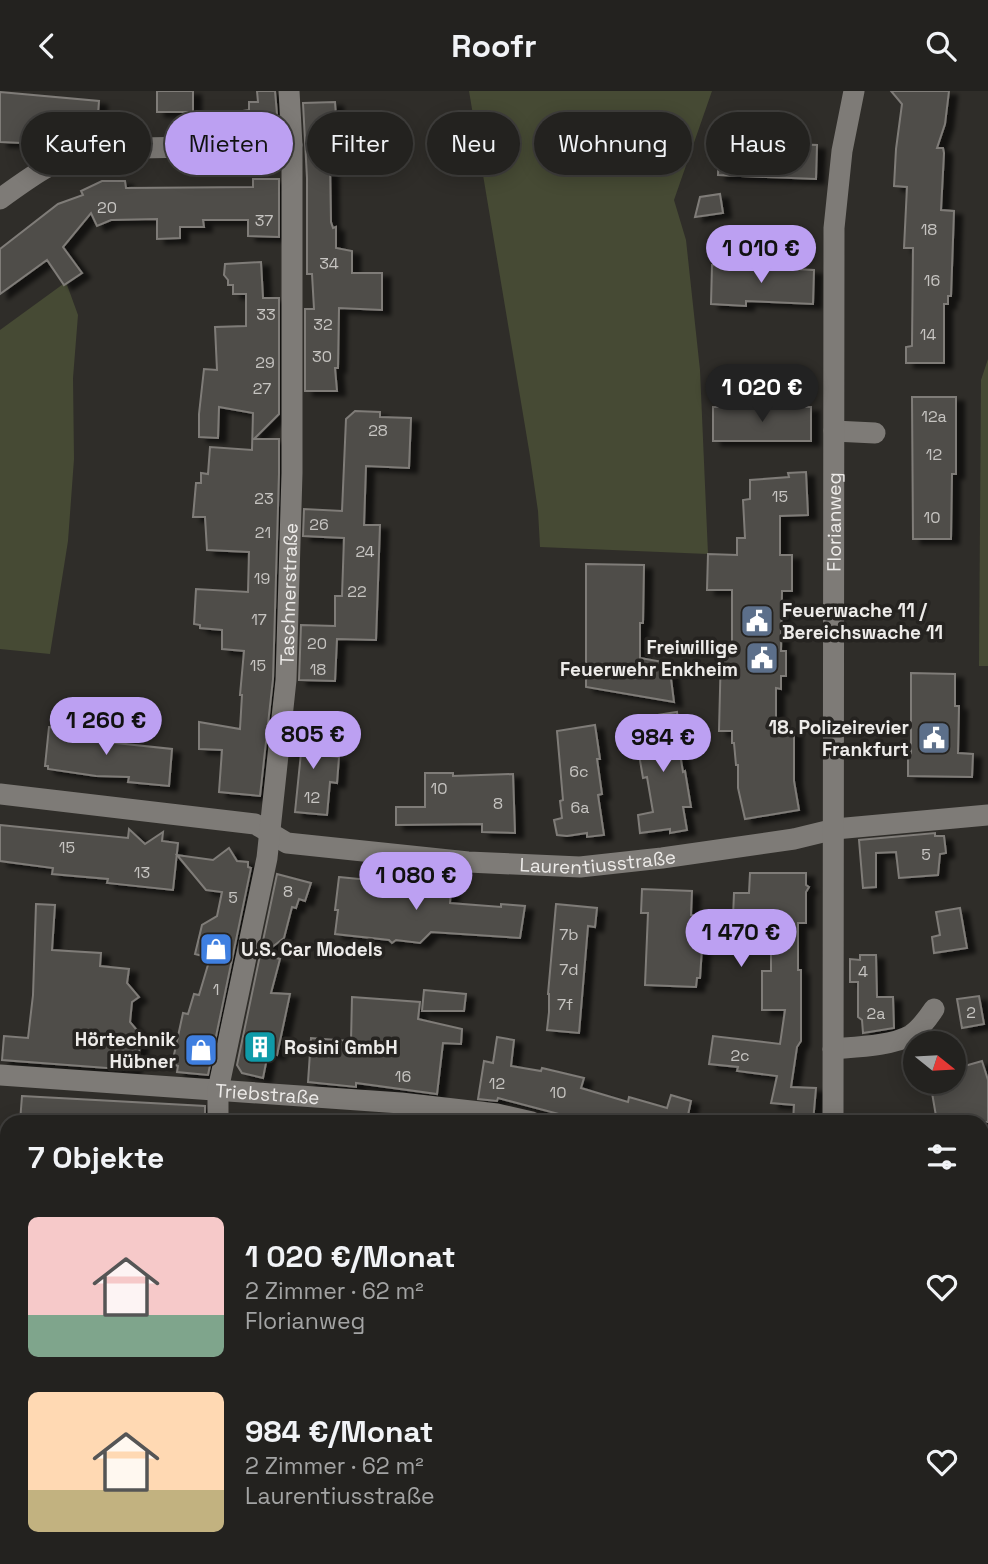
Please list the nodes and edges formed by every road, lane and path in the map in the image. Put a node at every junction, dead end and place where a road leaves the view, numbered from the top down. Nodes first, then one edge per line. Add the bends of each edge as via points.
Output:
1 (289, 91) edge
2 (854, 91) edge
3 (290, 112) edge
4 (165, 148) edge
5 (292, 175) edge
6 (0, 198) edge
7 (834, 431) junction
8 (874, 433) dead end
9 (0, 794) edge
10 (988, 815) edge
11 (835, 829) junction
12 (270, 832) junction
13 (934, 1009) dead end
14 (833, 1049) junction
15 (0, 1075) edge
16 (218, 1090) junction
17 (218, 1115) edge
18 (501, 1115) edge
19 (832, 1115) edge

1 - 3 street, Taschnerstraße
2 - 7 street, Florianweg via 834,228
4 - 6 street via 89,149 71,154
5 - 12 street, Taschnerstraße via 292,473 286,680
7 - 8 street
7 - 11 street, Florianweg
9 - 12 street, Laurentiusstraße via 255,824
10 - 11 street, Laurentiusstraße
11 - 12 street, Laurentiusstraße via 780,841 580,867 468,862 287,843
11 - 14 street, Florianweg
12 - 16 street, Taschnerstraße
13 - 14 street via 911,1035
14 - 19 street, Florianweg
15 - 16 street, Triebstraße
16 - 17 street, Taschnerstraße
16 - 18 street, Triebstraße

